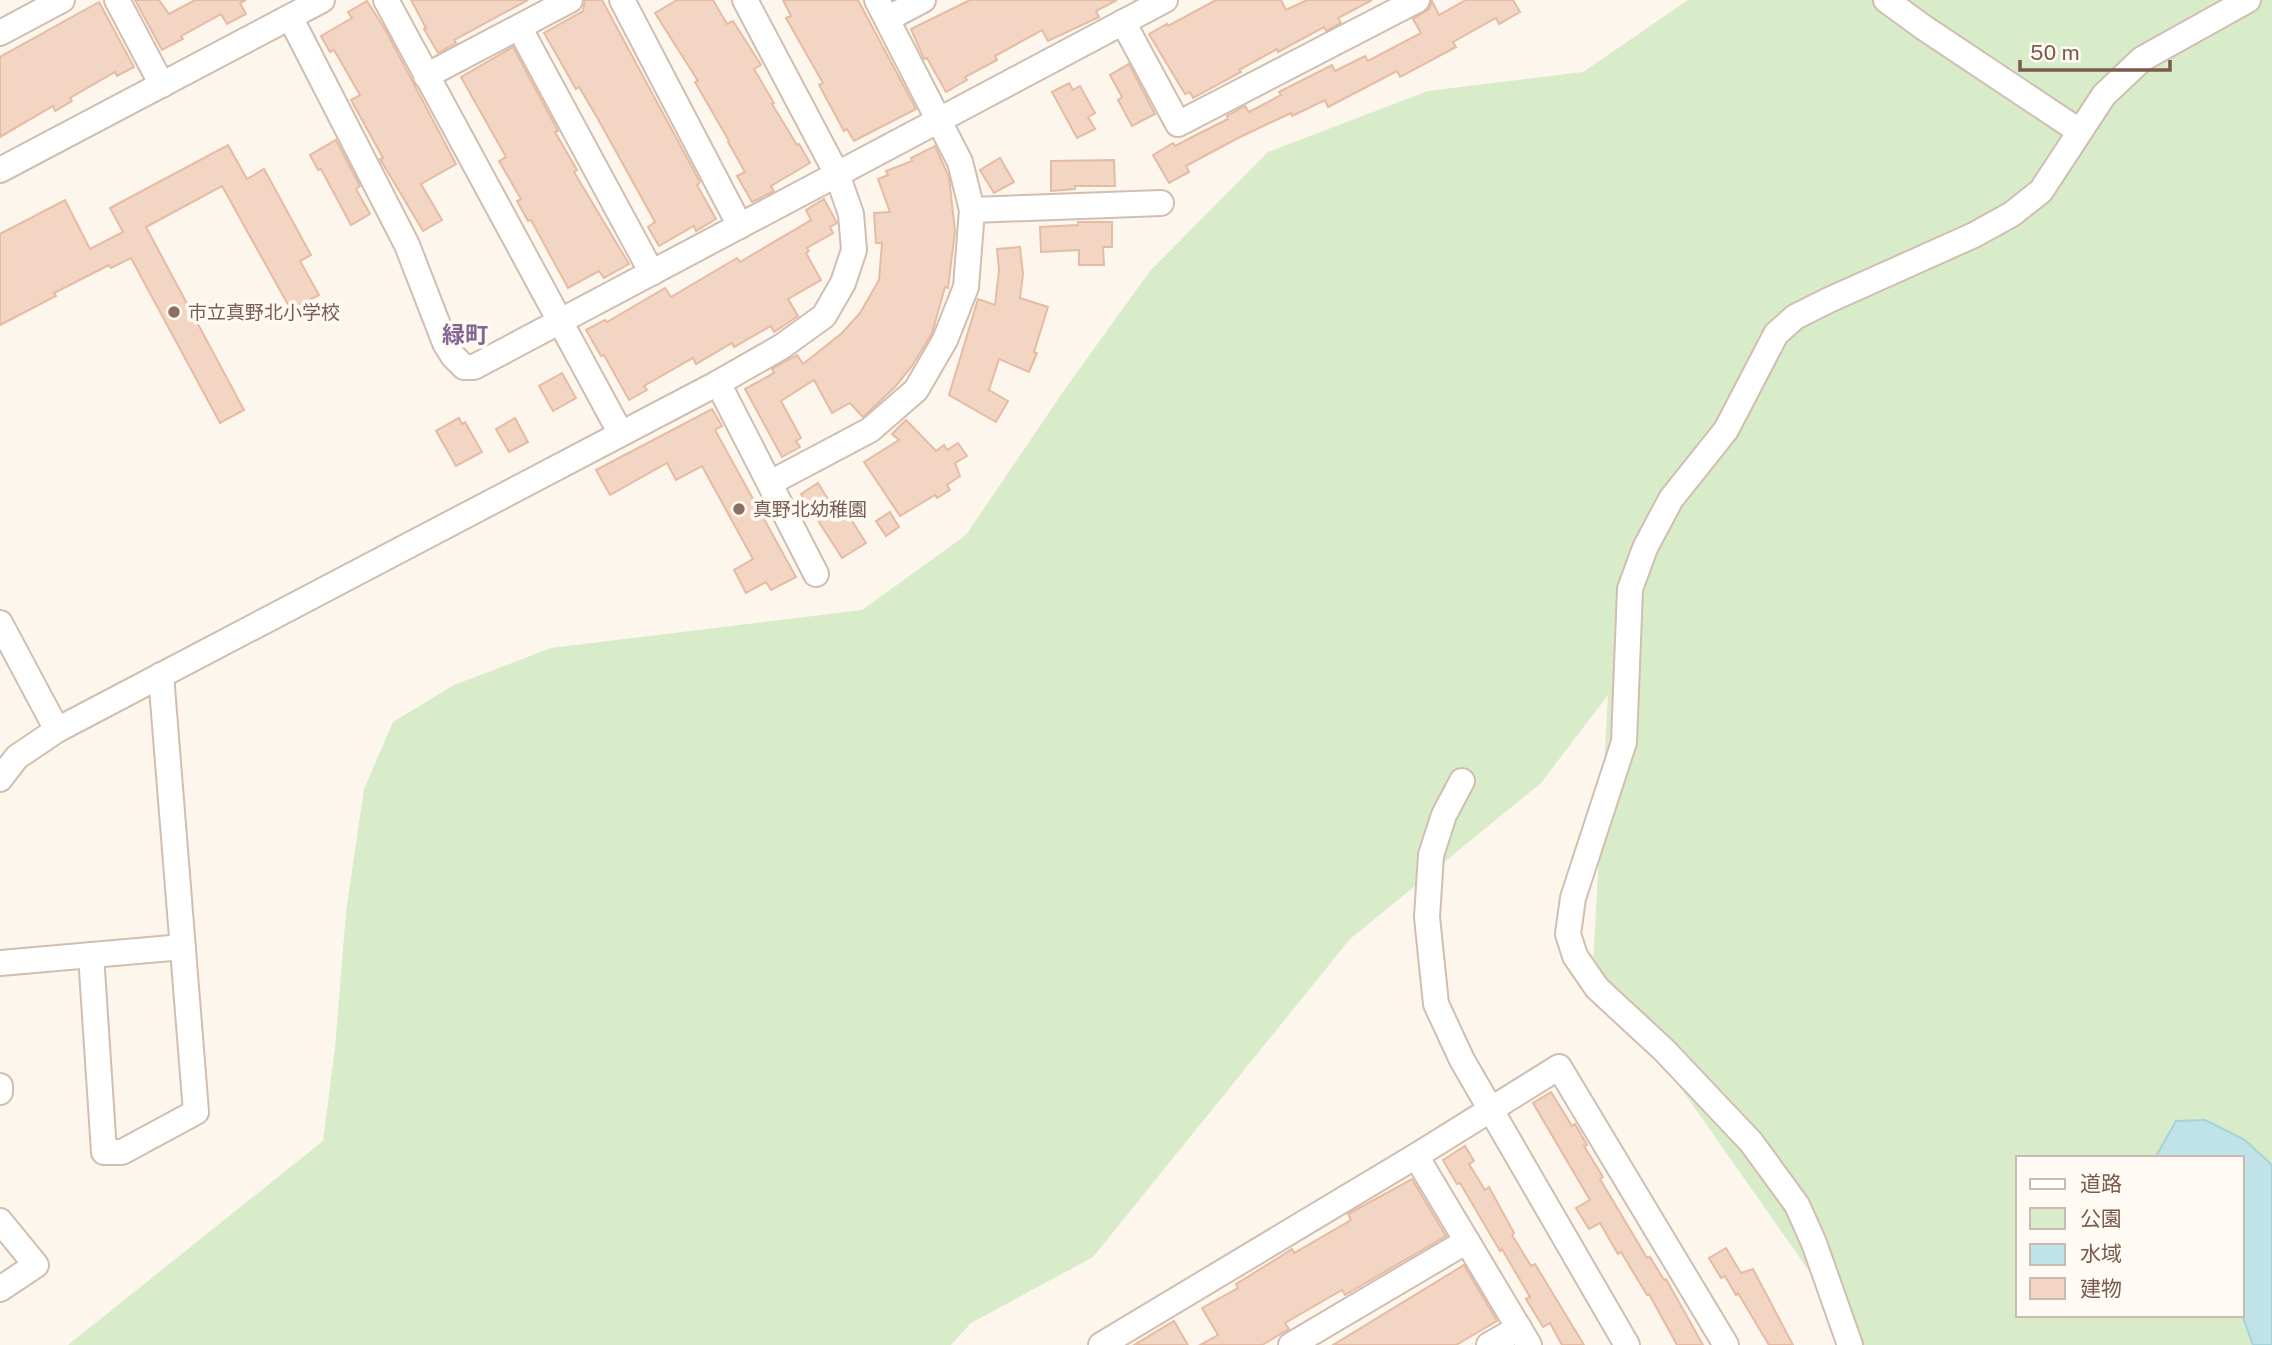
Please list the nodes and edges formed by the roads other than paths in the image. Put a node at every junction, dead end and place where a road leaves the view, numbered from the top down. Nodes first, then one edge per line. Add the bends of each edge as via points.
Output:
1 (62, 0) edge
2 (117, 0) edge
3 (322, 0) edge
4 (387, 0) edge
5 (570, 0) edge
6 (622, 0) edge
7 (745, 0) edge
8 (923, 0) edge
9 (1165, 0) edge
10 (1417, 0) edge
11 (1886, 0) edge
12 (2248, 0) edge
13 (882, 9) edge
14 (290, 17) junction
15 (1123, 22) junction
16 (519, 27) junction
17 (2, 28) edge
18 (426, 76) junction
19 (162, 85) junction
20 (939, 120) junction
21 (2079, 131) junction
22 (0, 170) edge
23 (837, 174) junction
24 (1161, 203) dead end
25 (972, 210) junction
26 (740, 226) junction
27 (652, 273) junction
28 (560, 321) junction
29 (718, 383) junction
30 (620, 432) junction
31 (770, 484) junction
32 (816, 573) dead end
33 (0, 623) edge
34 (6, 652) edge
35 (161, 675) junction
36 (57, 730) junction
37 (0, 779) edge
38 (1462, 781) dead end
39 (183, 947) junction
40 (90, 955) junction
41 (0, 962) edge
42 (0, 1086) edge
43 (0, 1093) edge
44 (1490, 1109) junction
45 (1416, 1156) junction
46 (0, 1221) edge
47 (1466, 1241) junction
48 (0, 1289) edge
49 (1524, 1336) edge
50 (1101, 1345) edge
51 (1291, 1345) edge
52 (1489, 1345) edge
53 (1627, 1345) edge
54 (1726, 1345) edge
55 (1850, 1345) edge

1 - 17 street
2 - 19 street
3 - 14 street
4 - 18 street
5 - 16 street
6 - 26 street
7 - 23 street
8 - 13 street
9 - 15 street
10 - 15 street via 1178,124
11 - 21 street
12 - 21 street via 2142,60 2104,94
13 - 20 street
14 - 19 street
14 - 28 street via 407,245 453,356 464,367 474,367
15 - 20 street
16 - 18 street
16 - 27 street
18 - 28 street
19 - 22 street
20 - 23 street
20 - 25 street via 960,162
21 - 55 street via 2041,191 2012,214 1795,317 1776,334 1726,430 1671,499 1630,589 1624,742 1573,898 1568,934 1575,956 1597,988 1664,1050 1751,1142 1797,1205
23 - 26 street
23 - 29 street via 851,214 854,250 843,283 824,316 781,348
24 - 25 street
25 - 31 street via 966,287 945,340 916,390 870,430
26 - 27 street
27 - 28 street
28 - 30 street
29 - 30 street
29 - 31 street
30 - 35 street
31 - 32 street
33 - 34 street
34 - 36 street
35 - 36 street
35 - 39 street
36 - 37 street via 17,757
38 - 44 street via 1431,855 1427,917 1436,1004
39 - 40 street
39 - 40 street via 197,1112 122,1153 104,1153
40 - 41 street
42 - 43 street
44 - 45 street
44 - 53 street
44 - 54 street via 1559,1067
45 - 47 street
45 - 50 street
46 - 48 street via 36,1265
47 - 49 street
47 - 51 street
49 - 52 street

